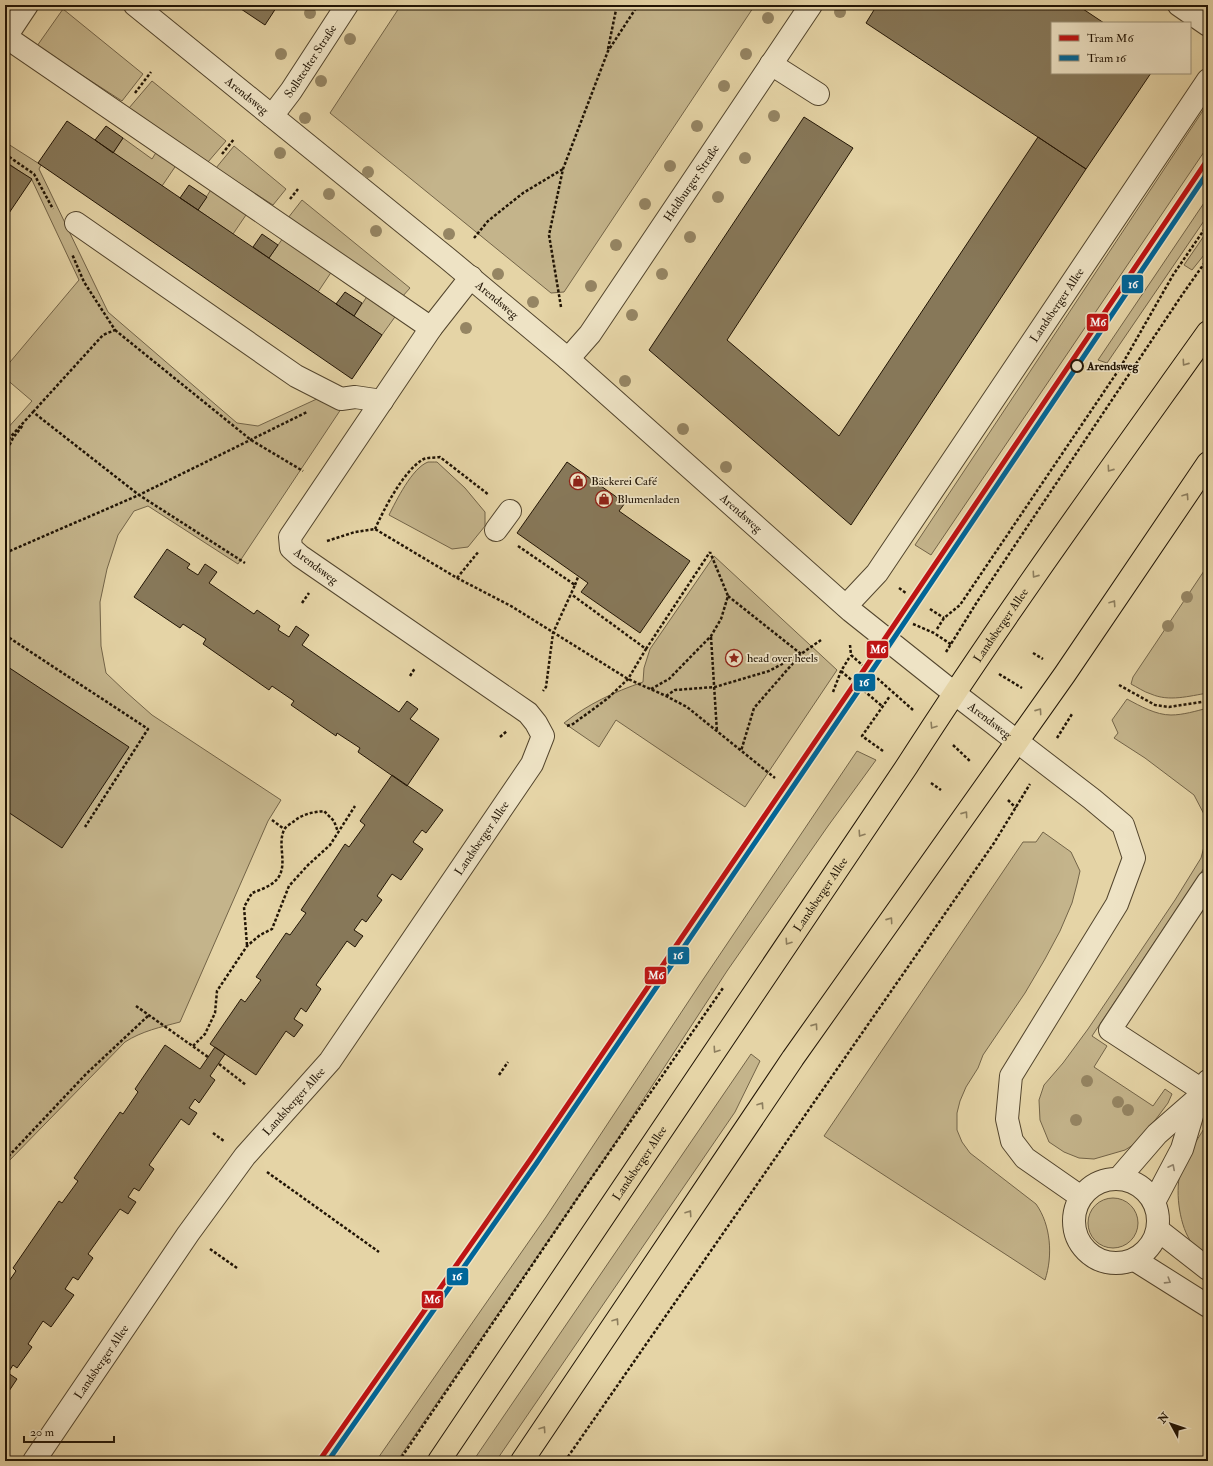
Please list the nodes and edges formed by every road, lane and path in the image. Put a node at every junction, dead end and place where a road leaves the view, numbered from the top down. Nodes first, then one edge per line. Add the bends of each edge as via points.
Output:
1 (27, 5) edge
2 (135, 5) edge
3 (347, 5) edge
4 (617, 5) edge
5 (638, 5) edge
6 (810, 5) edge
7 (1179, 5) edge
8 (1208, 24) edge
9 (5, 38) edge
10 (608, 51) junction
11 (771, 64) junction
12 (1208, 80) edge
13 (818, 94) dead end
14 (272, 116) junction
15 (5, 154) edge
16 (563, 169) junction
17 (55, 212) dead end
18 (76, 223) dead end
19 (1208, 224) edge
20 (474, 238) dead end
21 (70, 247) dead end
22 (1208, 258) edge
23 (471, 278) junction
24 (561, 307) dead end
25 (431, 328) junction
26 (115, 330) junction
27 (1208, 332) edge
28 (568, 359) junction
29 (341, 399) junction
30 (382, 401) junction
31 (33, 412) junction
32 (251, 440) junction
33 (5, 443) edge
34 (5, 454) edge
35 (1208, 463) edge
36 (305, 472) dead end
37 (139, 495) junction
38 (510, 511) joint
39 (374, 529) junction
40 (496, 530) junction
41 (5, 553) edge
42 (245, 563) dead end
43 (310, 563) junction
44 (578, 577) dead end
45 (457, 578) junction
46 (575, 585) junction
47 (571, 594) junction
48 (728, 596) junction
49 (977, 602) dead end
50 (846, 606) junction
51 (930, 609) dead end
52 (944, 618) junction
53 (936, 629) dead end
54 (553, 633) junction
55 (5, 635) edge
56 (711, 636) junction
57 (821, 640) dead end
58 (646, 649) junction
59 (1033, 653) dead end
60 (801, 654) junction
61 (849, 658) dead end
62 (1044, 660) dead end
63 (841, 671) junction
64 (628, 679) junction
65 (1119, 685) dead end
66 (715, 687) junction
67 (650, 689) junction
68 (833, 692) dead end
69 (954, 693) junction
70 (666, 696) junction
71 (890, 696) dead end
72 (1208, 701) edge
73 (883, 707) junction
74 (528, 713) junction
75 (718, 732) junction
76 (543, 736) junction
77 (1017, 742) junction
78 (741, 751) junction
79 (883, 751) dead end
80 (775, 778) dead end
81 (931, 783) dead end
82 (941, 790) dead end
83 (355, 806) dead end
84 (272, 820) dead end
85 (85, 827) dead end
86 (284, 829) junction
87 (338, 832) junction
88 (994, 843) dead end
89 (1208, 882) edge
90 (247, 946) junction
91 (726, 982) dead end
92 (136, 1006) dead end
93 (149, 1015) junction
94 (193, 1046) junction
95 (208, 1057) dead end
96 (508, 1062) dead end
97 (218, 1064) dead end
98 (499, 1075) dead end
99 (246, 1085) dead end
100 (1202, 1090) edge
101 (213, 1133) dead end
102 (245, 1156) junction
103 (5, 1160) edge
104 (1119, 1178) junction
105 (1081, 1197) junction
106 (1154, 1202) junction
107 (1158, 1230) junction
108 (188, 1234) junction
109 (379, 1252) dead end
110 (1135, 1260) junction
111 (237, 1268) dead end
112 (1208, 1269) edge
113 (1208, 1306) edge
114 (34, 1461) edge
115 (399, 1461) edge
116 (439, 1461) edge
117 (522, 1461) edge
118 (565, 1461) edge

1 - 9 street
2 - 14 street, Arendsweg
3 - 14 street, Sollstedter Straße
4 - 10 path
5 - 10 path
6 - 11 street, Heldburger Straße
7 - 8 street
9 - 25 street
10 - 16 path
11 - 13 street
11 - 28 street, Heldburger Straße via 590,334
12 - 50 street, Landsberger Allee via 877,573
14 - 23 street, Arendsweg
15 - 17 path via 34,174
16 - 20 path via 523,193 488,221
16 - 24 path via 549,235
18 - 29 street via 296,376
19 - 52 path via 1174,274 1120,368 960,605
21 - 26 path via 84,282
22 - 49 path
23 - 25 street, Arendsweg
23 - 28 street, Arendsweg
25 - 30 street, Arendsweg
26 - 31 path via 102,335
26 - 32 path
27 -> 69 main road, Landsberger Allee
28 - 50 street, Arendsweg
29 - 30 street via 355,397
29 - 32 path via 308,411
30 - 43 street, Arendsweg via 290,537 291,548
31 - 33 path
31 - 34 path via 13,438
31 - 37 path
32 - 36 path
32 - 37 path
77 -> 35 main road
37 - 41 path
37 - 42 path
38 - 39 path via 440,457 422,459 390,498
38 - 40 street
39 - 43 path via 355,532 321,544
39 - 45 path
40 - 45 path
40 - 46 path
43 - 74 street, Arendsweg
44 - 46 path
45 - 54 path via 511,606
46 - 47 path
47 - 54 path
47 - 58 path
48 - 56 path via 721,619
48 - 58 path via 710,552
48 - 60 path
50 - 69 street, Arendsweg
51 - 52 path
52 - 53 path
54 - 64 path
54 - 74 path via 546,687
55 - 85 path via 148,729
56 - 66 path
56 - 67 path via 669,679
57 - 60 path
58 - 64 path
59 - 62 path
60 - 66 path via 769,671
60 - 78 path via 754,708
61 - 63 path
63 - 68 path
63 - 73 path
64 - 67 path
64 - 76 path via 573,724
65 - 72 path via 1155,705 1169,707
66 - 70 path via 675,690
66 - 75 path
67 - 70 path
69 - 77 street, Arendsweg
69 -> 116 main road, Landsberger Allee
70 - 75 path via 686,707
71 - 73 path
73 - 79 path via 862,736
74 - 76 street, Arendsweg
75 - 78 path
76 - 102 street, Landsberger Allee via 532,764 330,1061
77 - 105 street, Arendsweg via 1123,824 1134,858 1117,904 1011,1076 1007,1119 1012,1141 1026,1158
117 -> 77 main road via 793,1058
78 - 80 path
81 - 82 path
83 - 87 path
84 - 86 path
86 - 87 path via 296,819 311,812 324,811 334,821
86 - 90 path via 283,864 278,878 265,888 252,893 244,907
87 - 90 path via 330,845 289,886 272,929
88 - 118 path
89 - 100 street via 1110,1030
90 - 94 path via 217,991 215,1013 205,1034
91 - 115 path
92 - 93 path
93 - 94 path
93 - 103 path via 86,1074
94 - 95 path
96 - 98 path
97 - 99 path
100 - 104 street via 1157,1134
106 -> 100 street via 1182,1149
101 - 102 path
102 - 108 street, Landsberger Allee
102 - 109 path
104 - 105 street via 1097,1183
104 - 106 street via 1133,1182 1146,1190
105 - 110 street via 1074,1221 1075,1233 1080,1244 1089,1254 1111,1264
106 - 107 street via 1159,1216
107 - 110 street via 1154,1242
107 - 112 street
108 - 111 path
108 - 114 street, Landsberger Allee
110 -> 113 street

